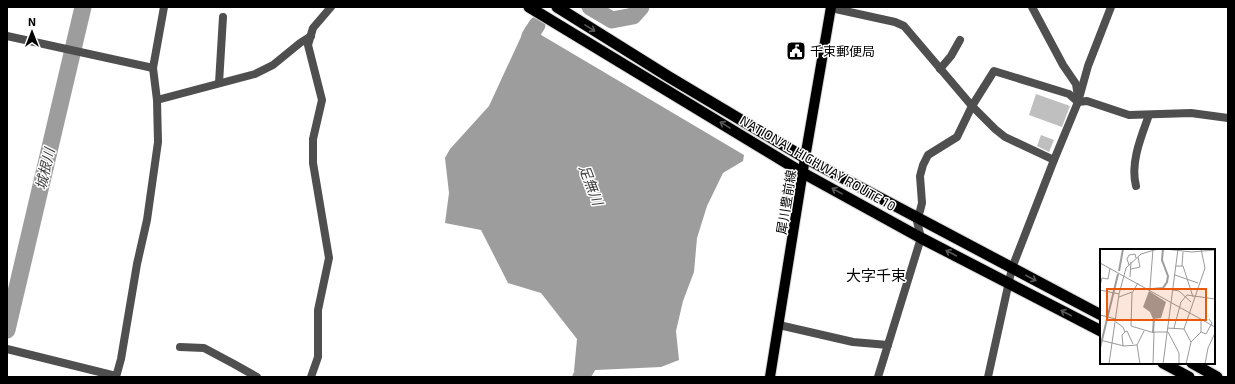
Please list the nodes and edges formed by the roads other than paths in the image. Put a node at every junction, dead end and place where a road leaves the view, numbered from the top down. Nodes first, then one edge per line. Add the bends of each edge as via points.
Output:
1 (164, 7) edge
2 (331, 7) edge
3 (529, 7) edge
4 (557, 7) edge
5 (831, 7) edge
6 (1032, 7) edge
7 (1111, 7) edge
8 (223, 17) dead end
9 (7, 36) edge
10 (311, 36) junction
11 (960, 40) dead end
12 (153, 68) junction
13 (940, 69) junction
14 (220, 83) junction
15 (157, 100) junction
16 (1078, 102) junction
17 (972, 106) junction
18 (1149, 115) junction
19 (1228, 118) edge
20 (805, 158) junction
21 (1054, 160) junction
22 (803, 173) junction
23 (1136, 186) dead end
24 (916, 217) junction
25 (921, 238) junction
26 (1012, 268) junction
27 (1009, 284) junction
28 (1100, 314) edge
29 (779, 325) junction
30 (1100, 330) edge
31 (888, 345) junction
32 (180, 348) dead end
33 (7, 350) edge
34 (1165, 364) edge
35 (1194, 364) edge
36 (1182, 375) edge
37 (116, 377) edge
38 (257, 377) edge
39 (311, 377) edge
40 (770, 377) edge
41 (878, 377) edge
42 (988, 377) edge
43 (1218, 377) edge

1 - 12 street
2 - 10 street via 313,28
22 -> 3 highway, NATIONAL HIGHWAY ROUTE 10
4 -> 20 highway, NATIONAL HIGHWAY ROUTE 10
5 - 13 street via 904,26
5 - 20 main road, 犀川豊前線
6 - 16 street via 1063,66 1076,84
7 - 16 street via 1088,66
8 - 14 street
9 - 12 street
10 - 14 street via 273,65 256,74
10 - 39 street via 308,45 322,100 313,139 313,163 329,258 318,310 318,357
11 - 13 street
12 - 15 street
13 - 17 street
14 - 15 street
15 - 37 street via 158,142 147,220
16 - 17 street via 1069,94 994,71
16 - 18 street via 1087,100 1129,115
16 - 21 street
17 - 21 street via 1005,137
17 - 24 street via 957,137 928,155 920,176 922,203
18 - 19 street via 1191,113
18 - 23 street via 1138,144 1134,178
20 - 22 main road, 犀川豊前線
20 - 24 highway, NATIONAL HIGHWAY ROUTE 10
21 - 26 street
25 -> 22 highway, NATIONAL HIGHWAY ROUTE 10
22 - 29 main road, 犀川豊前線
24 - 25 street
24 - 26 highway, NATIONAL HIGHWAY ROUTE 10
27 -> 25 highway, NATIONAL HIGHWAY ROUTE 10
25 - 31 street
26 - 27 street
26 -> 28 highway, NATIONAL HIGHWAY ROUTE 10
30 -> 27 highway, NATIONAL HIGHWAY ROUTE 10
27 - 42 street
29 - 31 street via 853,342
29 - 40 main road, 犀川豊前線
31 - 41 street
32 - 38 street via 204,348
33 - 37 street
34 - 36 highway
35 - 43 highway

